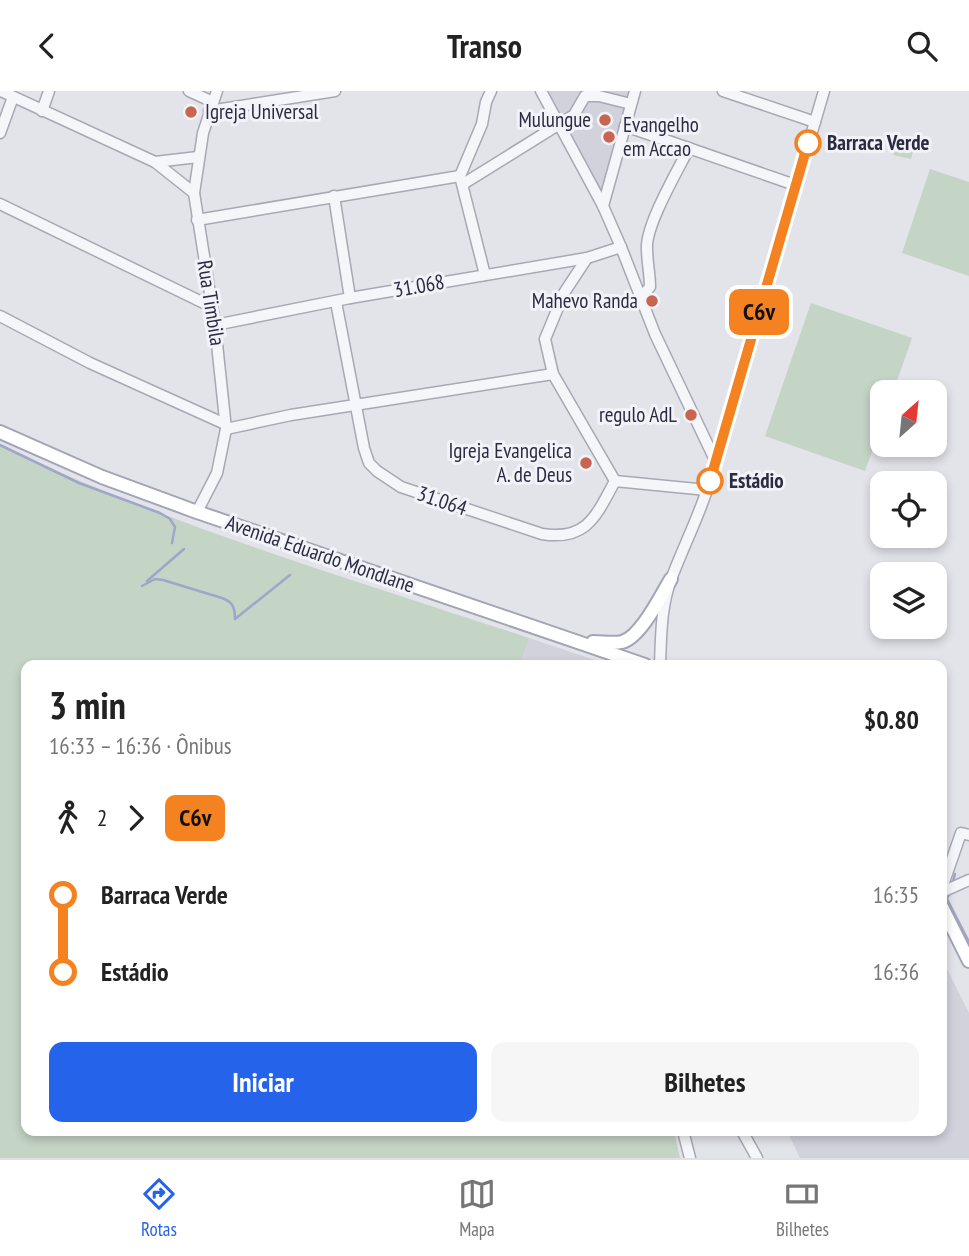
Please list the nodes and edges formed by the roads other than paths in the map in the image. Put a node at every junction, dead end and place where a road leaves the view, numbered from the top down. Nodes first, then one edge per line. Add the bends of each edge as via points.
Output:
1 (1, 91) edge
2 (49, 91) edge
3 (190, 91) edge
4 (216, 91) edge
5 (330, 91) edge
6 (491, 91) edge
7 (541, 91) edge
8 (635, 91) edge
9 (723, 91) edge
10 (824, 91) edge
11 (13, 97) junction
12 (631, 104) junction
13 (211, 106) junction
14 (42, 111) junction
15 (815, 121) junction
16 (557, 124) junction
17 (625, 126) junction
18 (0, 133) edge
19 (689, 148) junction
20 (198, 157) junction
21 (155, 162) junction
22 (462, 180) junction
23 (795, 185) junction
24 (194, 193) junction
25 (334, 196) junction
26 (0, 204) edge
27 (603, 206) junction
28 (197, 220) junction
29 (621, 247) junction
30 (587, 258) junction
31 (485, 275) junction
32 (641, 297) junction
33 (350, 298) junction
34 (336, 302) junction
35 (212, 307) junction
36 (0, 316) edge
37 (215, 325) junction
38 (553, 374) junction
39 (356, 405) junction
40 (226, 426) junction
41 (0, 432) edge
42 (715, 460) junction
43 (615, 481) junction
44 (707, 490) junction
45 (197, 512) junction
46 (671, 579) junction
47 (579, 641) junction
48 (631, 660) edge
49 (660, 660) edge
50 (969, 835) edge
51 (947, 875) edge
52 (969, 880) edge
53 (947, 888) edge
54 (947, 917) edge
55 (969, 961) edge
56 (684, 1136) edge
57 (745, 1136) edge
58 (690, 1158) edge
59 (757, 1158) edge

1 - 11 street
2 - 14 street
3 - 13 street
4 - 13 street, Rua Timbila
5 - 13 street
6 - 22 street
7 - 16 street
8 - 12 street
9 - 15 street
10 - 15 street
11 - 14 street
11 - 18 street
12 - 16 street via 585,96 574,115
12 - 17 street
13 - 20 street, Rua Timbila
14 - 21 street
15 - 23 street
16 - 22 street
16 - 27 street
17 - 19 street
17 - 27 street
19 - 23 street
19 - 32 street via 648,238 650,287
20 - 21 street
20 - 24 street, Rua Timbila
21 - 24 street
22 - 25 street
22 - 31 street
23 - 42 street
24 - 28 street, Rua Timbila
25 - 28 street
25 - 33 street
26 - 35 street
27 - 29 street
28 - 35 street, Rua Timbila
29 - 30 street, 31.068
29 - 32 street
30 - 31 street, 31.068
30 - 38 street via 564,293 545,339
31 - 33 street, 31.068
32 - 42 street
33 - 34 street, 31.068
34 - 37 street, 31.068
34 - 39 street, 31.064
35 - 37 street, Rua Timbila
36 - 40 street
37 - 40 street, Rua Timbila
38 - 39 street
38 - 43 street
39 - 40 street
39 - 43 street, 31.064 via 369,463 390,480 542,534 557,537 582,529
40 - 45 street, Rua Timbila via 217,473
41 - 45 main road, Avenida Eduardo Mondlane
42 - 44 street
43 - 44 street
44 - 46 street
45 - 47 main road, Avenida Eduardo Mondlane
46 - 47 main road via 632,637 621,642
46 - 49 street
47 - 48 main road, Avenida Eduardo Mondlane
50 - 51 street via 961,833
52 - 53 street
54 - 55 main road
56 - 58 street
57 - 59 street

